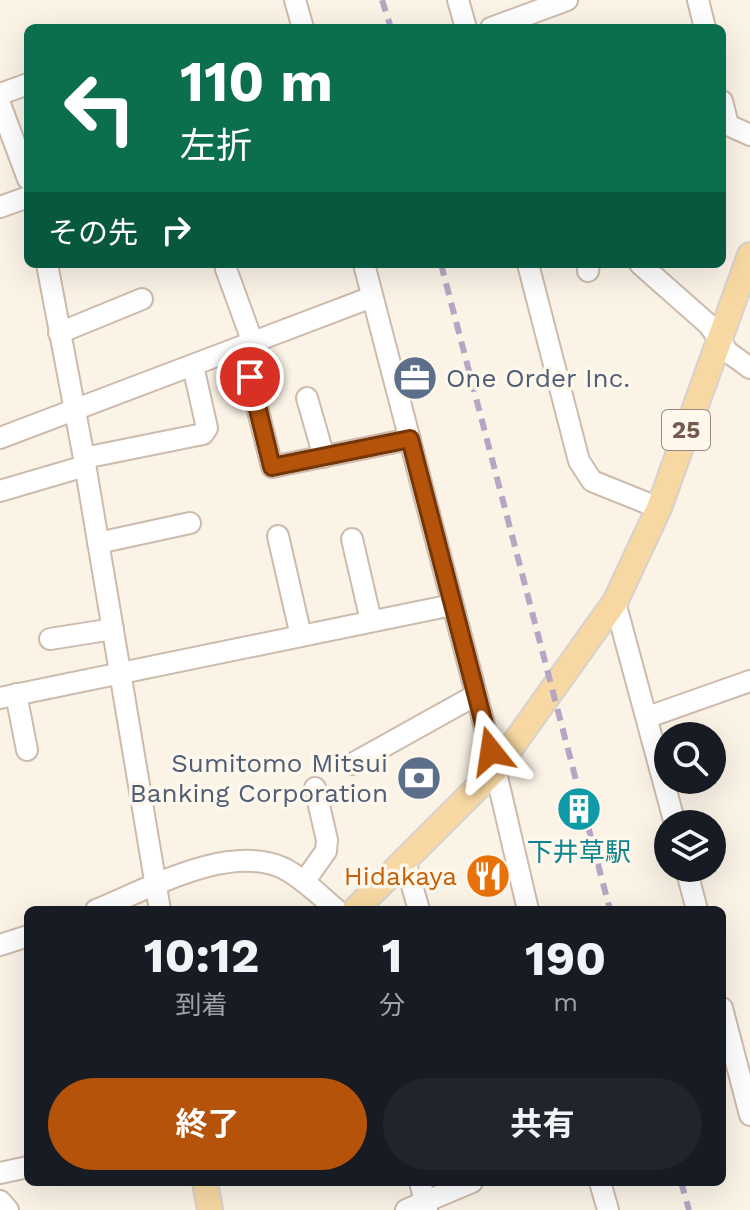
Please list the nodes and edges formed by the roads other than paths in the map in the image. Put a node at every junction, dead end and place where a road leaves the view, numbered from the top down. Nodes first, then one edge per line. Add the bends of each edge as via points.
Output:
1 (295, 0) edge
2 (458, 0) edge
3 (698, 0) edge
4 (559, 1) edge
5 (302, 24) edge
6 (465, 24) edge
7 (501, 24) edge
8 (704, 24) edge
9 (24, 85) edge
10 (0, 94) edge
11 (0, 104) edge
12 (726, 117) edge
13 (750, 135) edge
14 (24, 168) edge
15 (24, 198) edge
16 (0, 207) edge
17 (750, 255) edge
18 (48, 268) edge
19 (365, 268) edge
20 (529, 268) edge
21 (645, 268) edge
22 (226, 269) dead end
23 (372, 297) junction
24 (142, 299) dead end
25 (59, 333) junction
26 (718, 338) junction
27 (247, 345) junction
28 (193, 366) junction
29 (750, 368) edge
30 (307, 398) dead end
31 (74, 412) junction
32 (0, 438) edge
33 (410, 439) junction
34 (324, 457) junction
35 (85, 462) junction
36 (0, 491) edge
37 (659, 508) junction
38 (190, 523) dead end
39 (278, 536) dead end
40 (352, 539) dead end
41 (98, 543) junction
42 (615, 602) junction
43 (452, 605) junction
44 (371, 621) junction
45 (113, 629) junction
46 (301, 636) junction
47 (50, 639) dead end
48 (120, 672) junction
49 (750, 681) edge
50 (476, 695) junction
51 (8, 696) edge
52 (648, 717) junction
53 (27, 750) dead end
54 (352, 764) dead end
55 (495, 770) junction
56 (315, 788) dead end
57 (671, 810) edge
58 (405, 861) junction
59 (304, 882) junction
60 (690, 882) edge
61 (156, 886) junction
62 (106, 906) edge
63 (159, 906) edge
64 (332, 906) edge
65 (359, 906) edge
66 (418, 906) edge
67 (527, 906) edge
68 (696, 906) edge
69 (24, 937) edge
70 (0, 945) edge
71 (726, 1018) edge
72 (743, 1060) edge
73 (750, 1115) edge
74 (24, 1168) edge
75 (0, 1173) edge
76 (206, 1186) edge
77 (461, 1186) edge
78 (601, 1186) edge
79 (0, 1201) edge
80 (420, 1201) edge
81 (8, 1210) edge
82 (210, 1210) edge
83 (608, 1210) edge

1 - 5 street
2 - 6 street
3 - 8 street
4 - 7 street
9 - 10 street
11 - 14 street
12 - 13 street via 728,125
15 - 16 street
17 - 26 main road, 25
18 - 25 street
19 - 23 street
20 - 37 street via 579,461 592,481
21 - 26 street
22 - 27 street
23 - 27 street
23 - 33 street
24 - 25 street
25 - 31 street
26 - 29 street
26 - 37 main road, 25
27 - 28 street
27 - 34 street via 272,467
28 - 31 street
28 - 35 street via 207,428 203,434
30 - 34 street
31 - 32 street
31 - 35 street
33 - 34 street
33 - 43 street
35 - 36 street
35 - 41 street
37 - 42 main road, 25
38 - 41 street
39 - 46 street
40 - 44 street
41 - 45 street
42 - 52 street
42 - 55 main road, 25
43 - 44 street
43 - 50 street
44 - 46 street
45 - 47 street
45 - 48 street
46 - 48 street
48 - 51 street
48 - 61 street
49 - 52 street
50 - 54 street
50 - 55 street
51 - 53 street
52 - 57 street
55 - 58 main road, 25
55 - 67 street
56 - 59 street via 326,851
58 - 65 main road, 25
58 - 66 street
59 - 61 street via 263,861 237,860
59 - 64 street
60 - 68 street
61 - 62 street
61 - 63 street
69 - 70 street
71 - 72 street
72 - 73 street
74 - 75 street
76 - 82 main road
77 - 80 street
78 - 83 street
79 - 81 street

